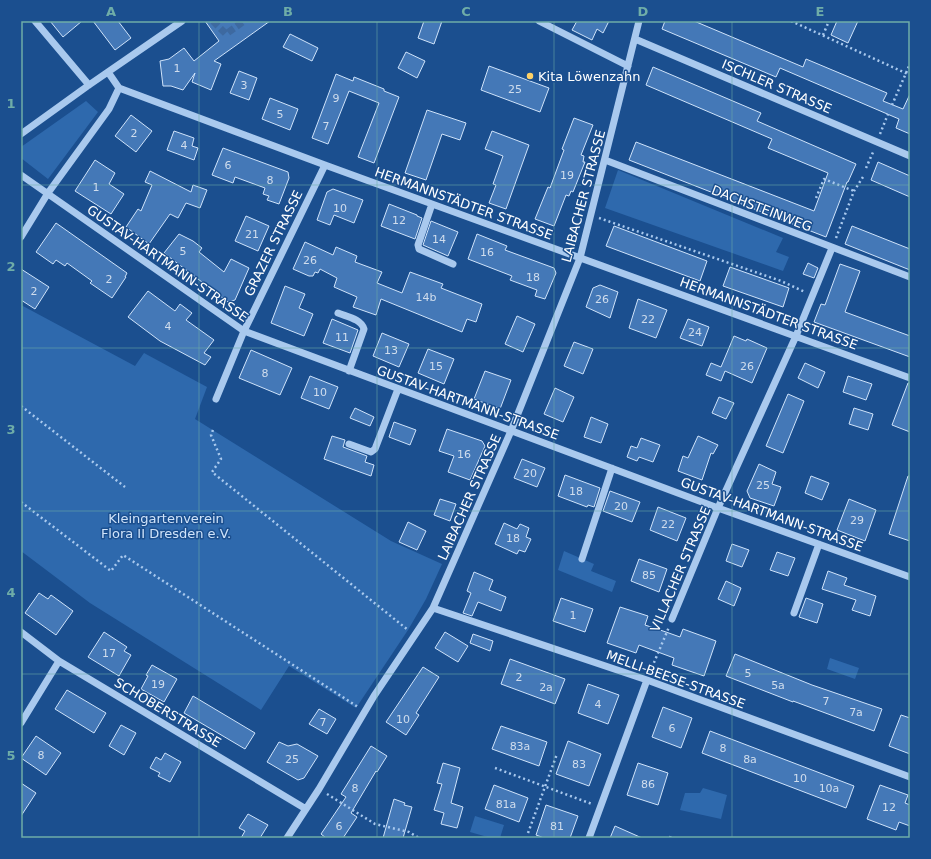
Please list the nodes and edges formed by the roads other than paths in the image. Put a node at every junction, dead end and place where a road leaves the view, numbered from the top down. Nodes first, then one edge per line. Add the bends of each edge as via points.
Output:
1 (35, 21) edge
2 (182, 21) edge
3 (539, 21) edge
4 (639, 21) edge
5 (635, 39) junction
6 (628, 66) junction
7 (108, 72) junction
8 (89, 85) junction
9 (119, 88) junction
10 (21, 134) edge
11 (910, 156) edge
12 (605, 160) junction
13 (324, 165) junction
14 (21, 175) edge
15 (48, 194) junction
16 (432, 204) junction
17 (21, 237) edge
18 (832, 248) junction
19 (580, 258) junction
20 (453, 264) dead end
21 (910, 277) edge
22 (338, 313) dead end
23 (244, 331) junction
24 (796, 336) junction
25 (349, 371) junction
26 (910, 378) edge
27 (398, 389) junction
28 (216, 399) dead end
29 (511, 431) junction
30 (349, 444) dead end
31 (612, 468) junction
32 (718, 508) junction
33 (819, 544) junction
34 (582, 559) dead end
35 (910, 577) edge
36 (433, 608) junction
37 (794, 613) dead end
38 (672, 619) road end
39 (21, 632) edge
40 (60, 661) junction
41 (647, 680) junction
42 (21, 723) edge
43 (910, 777) edge
44 (306, 809) junction
45 (287, 838) edge
46 (589, 838) edge

1 - 8 street
2 - 7 street
3 - 6 street
4 - 5 street, LAIBACHER STRASSE
5 - 6 street, LAIBACHER STRASSE
5 - 11 street, ISCHLER STRASSE
6 - 12 street, LAIBACHER STRASSE
7 - 8 street
7 - 9 street
8 - 10 street
9 - 13 street, HERMANNSTÄDTER STRASSE
9 - 15 street via 109,109
12 - 18 street, DACHSTEINWEG
12 - 19 street, LAIBACHER STRASSE
13 - 16 street, HERMANNSTÄDTER STRASSE
13 - 23 street, GRAZER STRASSE
14 - 15 street, GUSTAV-HARTMANN-STRASSE
15 - 17 street
15 - 23 street, GUSTAV-HARTMANN-STRASSE
16 - 19 street, HERMANNSTÄDTER STRASSE
16 - 20 street via 418,245 419,250
18 - 21 street, DACHSTEINWEG
18 - 24 street, VILLACHER STRASSE
19 - 24 street, HERMANNSTÄDTER STRASSE
19 - 29 street, LAIBACHER STRASSE
22 - 25 street via 359,321 364,329
23 - 25 street, GUSTAV-HARTMANN-STRASSE
23 - 28 street, GRAZER STRASSE
24 - 26 street, HERMANNSTÄDTER STRASSE
24 - 32 street, VILLACHER STRASSE
25 - 27 street, GUSTAV-HARTMANN-STRASSE
27 - 29 street, GUSTAV-HARTMANN-STRASSE
27 - 30 street via 375,449 371,452
29 - 31 street, GUSTAV-HARTMANN-STRASSE
29 - 36 street, LAIBACHER STRASSE
31 - 32 street, GUSTAV-HARTMANN-STRASSE
31 - 34 street
32 - 33 street, GUSTAV-HARTMANN-STRASSE
32 - 38 street, VILLACHER STRASSE
33 - 35 street, GUSTAV-HARTMANN-STRASSE
33 - 37 street
36 - 41 street, MELLI-BEESE-STRASSE
36 - 44 street, LAIBACHER STRASSE via 365,711
39 - 40 street, SCHOBERSTRASSE
40 - 42 street
40 - 44 street, SCHOBERSTRASSE
41 - 43 street, MELLI-BEESE-STRASSE
41 - 46 street
44 - 45 street, LAIBACHER STRASSE

